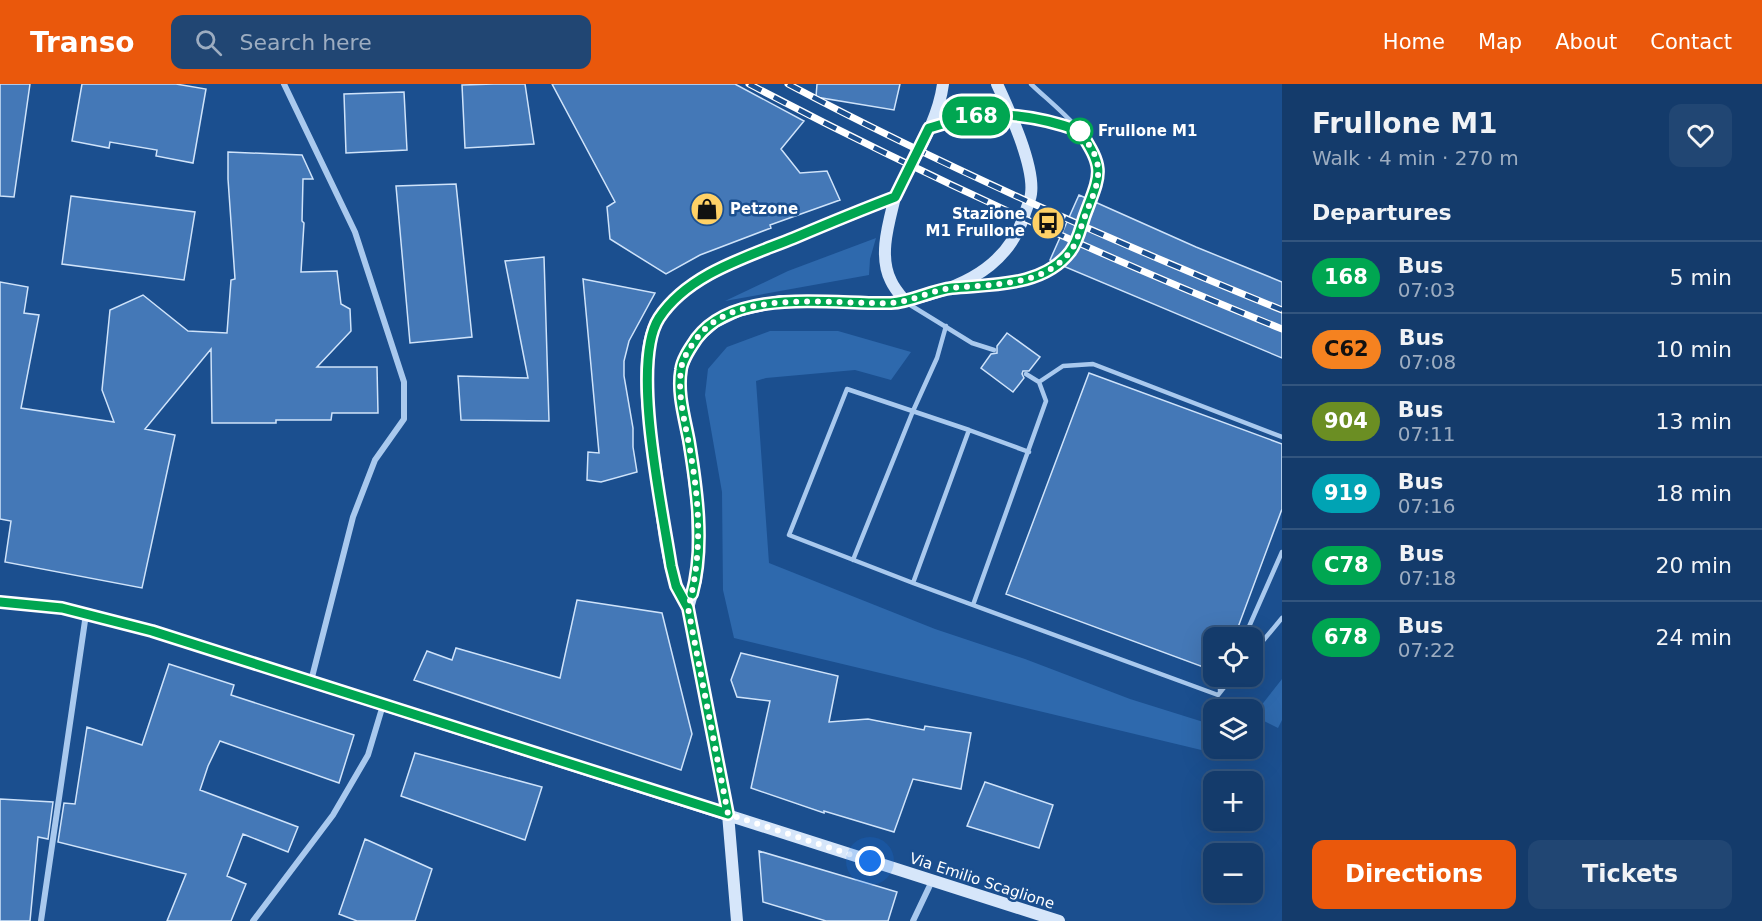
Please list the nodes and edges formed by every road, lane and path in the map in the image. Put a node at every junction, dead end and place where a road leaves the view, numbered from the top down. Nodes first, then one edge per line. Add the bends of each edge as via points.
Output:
1 (284, 84) edge
2 (943, 84) edge
3 (997, 84) edge
4 (1031, 84) edge
5 (1011, 116) junction
6 (929, 128) junction
7 (1080, 131) junction
8 (895, 197) junction
9 (949, 288) junction
10 (905, 301) junction
11 (946, 326) junction
12 (994, 350) dead end
13 (1026, 374) dead end
14 (1039, 382) junction
15 (913, 411) junction
16 (969, 430) junction
17 (1282, 436) edge
18 (1029, 453) junction
19 (1282, 552) edge
20 (853, 560) junction
21 (913, 583) junction
22 (0, 602) edge
23 (973, 605) junction
24 (688, 608) junction
25 (86, 614) junction
26 (1282, 618) edge
27 (1249, 627) edge
28 (1263, 641) edge
29 (311, 681) junction
30 (1221, 687) edge
31 (1224, 687) edge
32 (1218, 695) junction
33 (383, 704) junction
34 (728, 814) junction
35 (932, 881) junction
36 (41, 921) edge
37 (253, 921) edge
38 (737, 921) edge
39 (913, 921) edge
40 (1059, 921) edge

1 - 29 street via 355,232 404,382 404,419 375,460 353,517
2 - 6 main road
3 - 5 main road
4 - 7 lane
5 - 6 lane via 974,116
5 - 7 lane via 1050,120
5 - 9 main road via 1027,161 1031,193 1021,223 1010,246 994,263
6 - 8 main road
7 - 9 lane via 1097,162 1098,180 1071,251 1044,273 1004,284
8 - 10 main road via 888,227 886,266
8 - 24 main road via 697,281 658,319 650,344 647,400 671,566
9 - 10 main road
10 - 11 lane
10 - 24 main road via 780,301 738,311 715,322 699,336 681,369 680,393 697,505 696,580
11 - 12 lane via 972,343
11 - 15 lane via 937,358
13 - 14 lane
14 - 17 lane via 1062,366 1093,364
14 - 18 lane via 1046,401
15 - 16 lane
15 - 20 lane
15 - 20 lane via 847,389 789,535
16 - 18 lane
16 - 21 lane
18 - 23 lane
19 - 27 lane
20 - 21 lane
21 - 23 lane
22 - 25 main road, Via Emilio Scaglione
23 - 32 lane
24 - 34 main road
25 - 29 main road, Via Emilio Scaglione
25 - 36 street
26 - 28 lane
29 - 33 main road, Via Emilio Scaglione
30 - 32 lane
31 - 32 lane
33 - 34 main road, Via Emilio Scaglione
33 - 37 street via 368,755 333,815
34 - 35 main road, Via Emilio Scaglione
34 - 38 main road
35 - 39 street
35 - 40 main road, Via Emilio Scaglione

